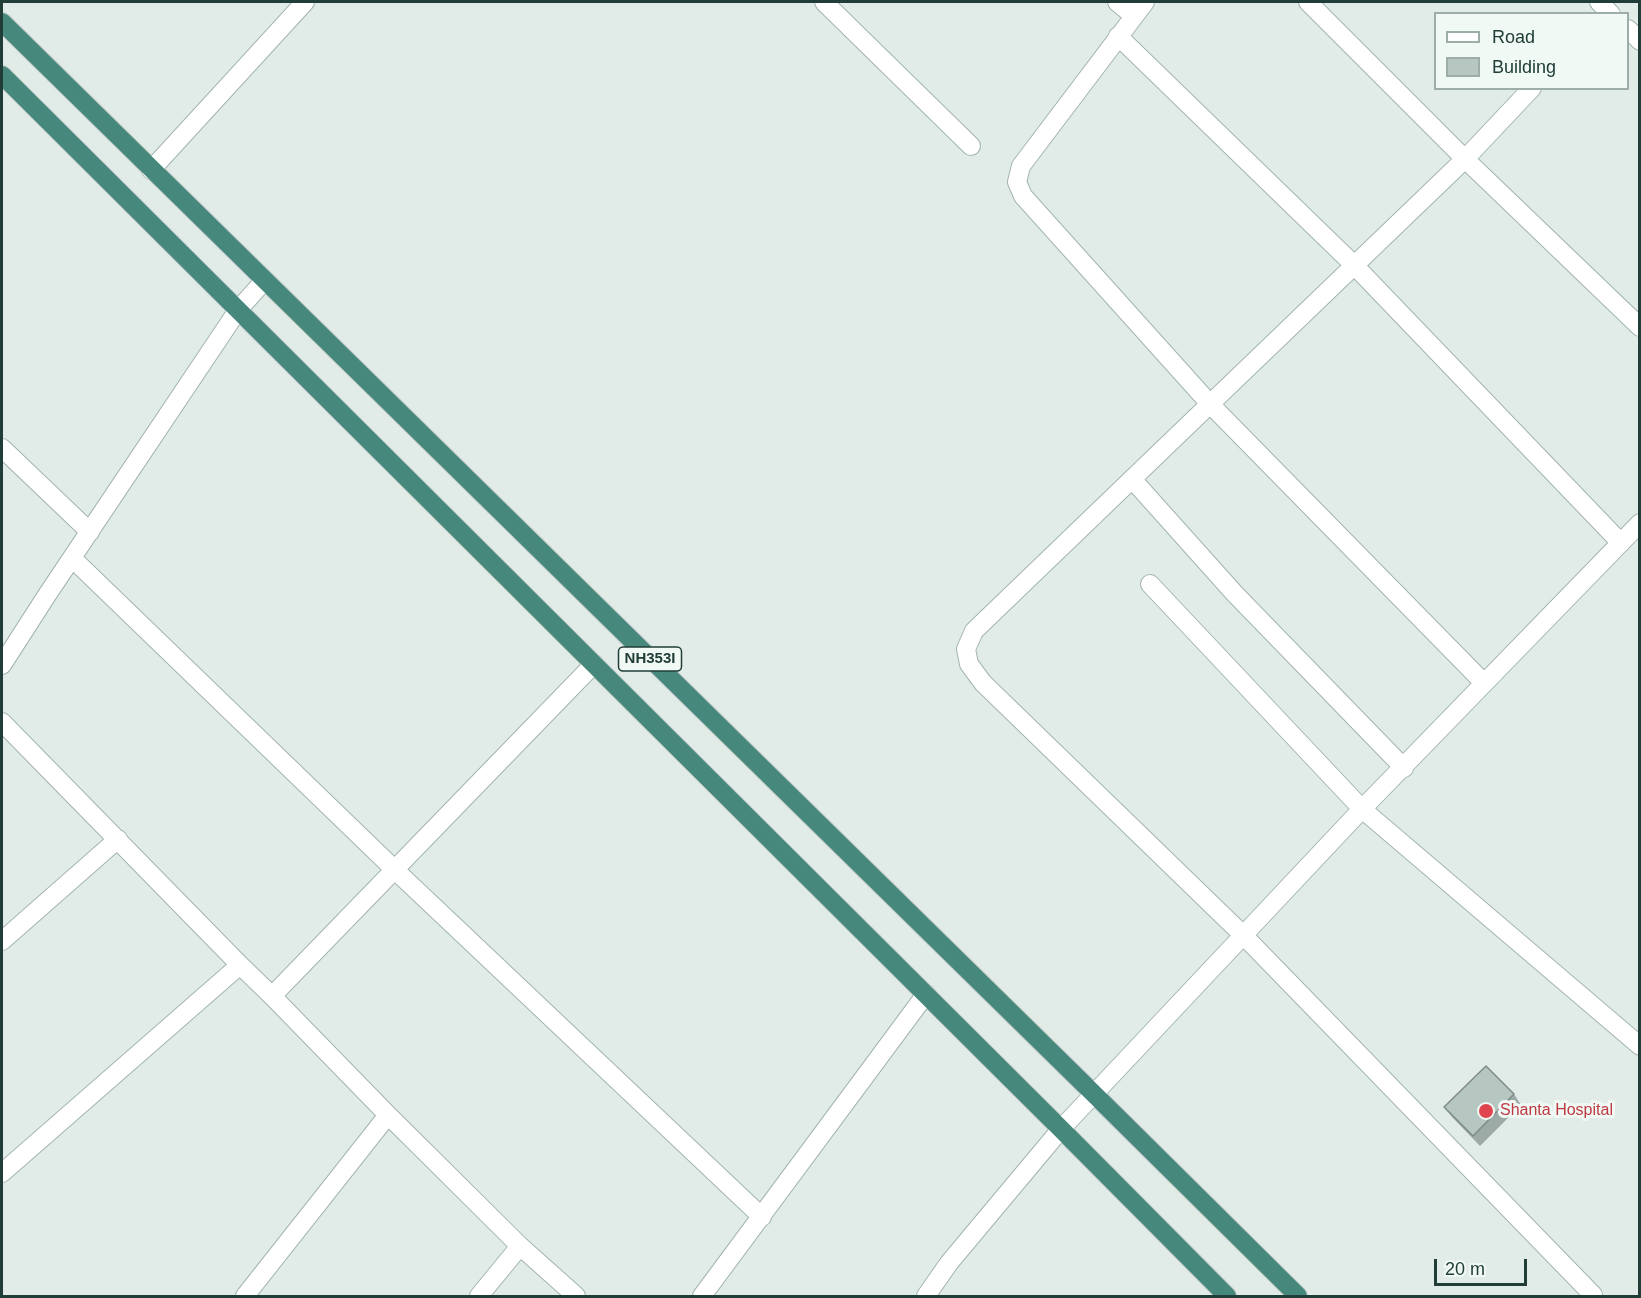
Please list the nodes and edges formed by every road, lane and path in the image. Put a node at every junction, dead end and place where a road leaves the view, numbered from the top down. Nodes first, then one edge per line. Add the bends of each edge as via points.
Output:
1 (306, 2) edge
2 (824, 2) edge
3 (1117, 2) edge
4 (1145, 2) edge
5 (1308, 2) edge
6 (1134, 16) junction
7 (2, 22) edge
8 (1629, 30) edge
9 (1118, 36) junction
10 (1640, 41) edge
11 (2, 75) edge
12 (1530, 90) edge
13 (971, 146) dead end
14 (1465, 159) junction
15 (151, 170) junction
16 (1354, 265) junction
17 (264, 281) junction
18 (238, 310) junction
19 (1640, 327) edge
20 (1210, 404) junction
21 (2, 448) edge
22 (1132, 479) junction
23 (1640, 523) edge
24 (90, 532) junction
25 (1621, 543) junction
26 (72, 558) junction
27 (1149, 584) dead end
28 (594, 664) junction
29 (2, 665) edge
30 (1484, 683) junction
31 (2, 722) edge
32 (1404, 768) junction
33 (1362, 809) junction
34 (118, 839) junction
35 (395, 870) junction
36 (1244, 936) junction
37 (2, 941) edge
38 (240, 965) junction
39 (926, 994) junction
40 (272, 996) junction
41 (1640, 1046) edge
42 (1094, 1094) junction
43 (388, 1115) junction
44 (1061, 1129) junction
45 (2, 1173) edge
46 (762, 1217) junction
47 (520, 1246) junction
48 (1593, 1295) edge
49 (244, 1296) edge
50 (479, 1296) edge
51 (576, 1296) edge
52 (702, 1296) edge
53 (926, 1296) edge
54 (1227, 1296) edge
55 (1298, 1296) edge

1 - 15 street
2 - 13 street
3 - 6 street
4 - 6 street
5 - 14 street
6 - 9 street
7 - 15 highway, NH353I
8 - 10 street
9 - 16 street
9 - 20 street via 1021,166 1017,182 1036,211
11 - 18 highway, NH353I
12 - 14 street
14 - 16 street
14 - 19 street
15 - 17 highway, NH353I
16 - 20 street
16 - 25 street
17 - 18 street
17 - 42 highway, NH353I
18 - 24 street
18 - 28 highway, NH353I
20 - 22 street
20 - 30 street
21 - 24 street
22 - 32 street via 1235,594
22 - 36 street via 974,631 966,649 969,664 983,683
23 - 25 street
24 - 26 street
25 - 30 street
26 - 29 street
26 - 35 street
27 - 33 street
28 - 35 street
28 - 39 highway, NH353I
30 - 32 street
31 - 34 street
32 - 33 street
33 - 36 street
33 - 41 street
34 - 37 street
34 - 38 street
35 - 40 street
35 - 46 street
36 - 42 street
36 - 48 street
38 - 40 street
38 - 45 street
39 - 44 highway, NH353I
39 - 46 street
40 - 43 street
42 - 44 street
42 - 55 highway, NH353I
43 - 47 street
43 - 49 street
44 - 53 street
44 - 54 highway, NH353I
46 - 52 street
47 - 50 street
47 - 51 street

